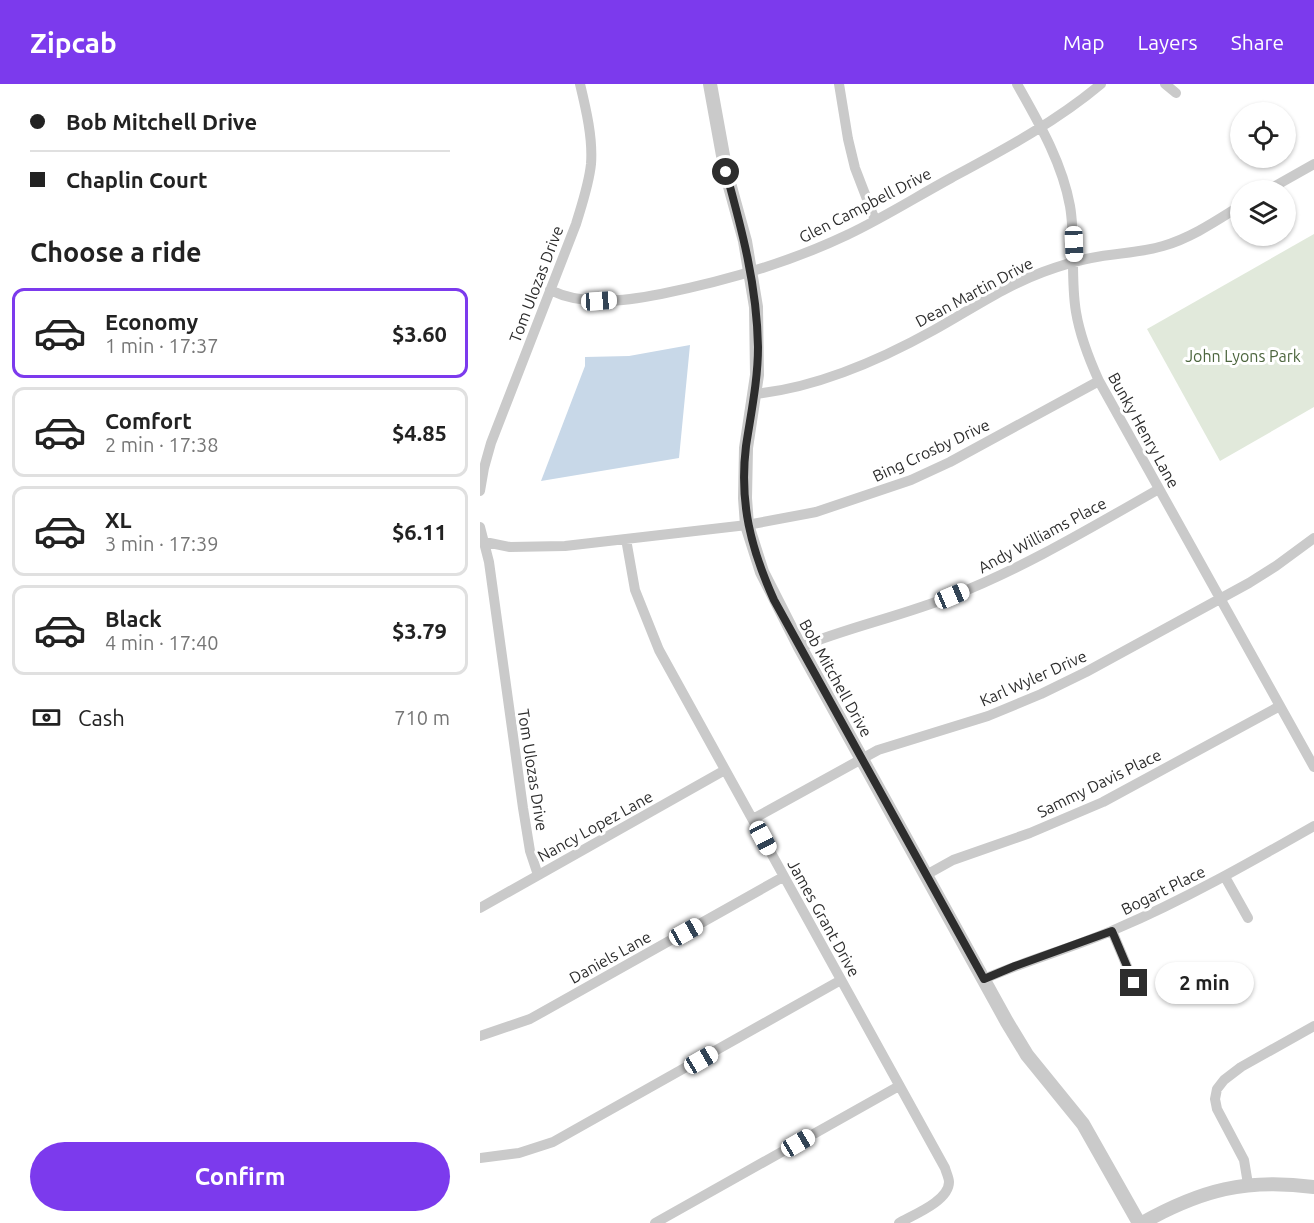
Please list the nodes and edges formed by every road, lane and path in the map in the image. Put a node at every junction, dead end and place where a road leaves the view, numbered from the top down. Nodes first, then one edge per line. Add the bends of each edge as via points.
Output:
1 (580, 84) edge
2 (710, 84) edge
3 (839, 84) edge
4 (1017, 84) edge
5 (1101, 84) edge
6 (1165, 84) edge
7 (1176, 93) dead end
8 (1041, 128) junction
9 (1314, 165) edge
10 (1286, 180) edge
11 (1230, 212) edge
12 (875, 220) junction
13 (1074, 262) junction
14 (751, 273) junction
15 (550, 290) junction
16 (1099, 381) junction
17 (754, 394) junction
18 (1159, 489) junction
19 (480, 491) edge
20 (747, 525) junction
21 (480, 527) edge
22 (1314, 538) edge
23 (626, 539) junction
24 (481, 541) edge
25 (1220, 599) junction
26 (800, 647) junction
27 (1280, 706) junction
28 (862, 759) junction
29 (1314, 767) edge
30 (725, 770) junction
31 (753, 819) junction
32 (1314, 826) edge
33 (538, 875) junction
34 (926, 875) junction
35 (783, 877) junction
36 (1225, 877) junction
37 (480, 908) edge
38 (1248, 918) dead end
39 (1112, 931) junction
40 (984, 979) junction
41 (841, 980) junction
42 (1134, 983) dead end
43 (1314, 1026) edge
44 (480, 1036) edge
45 (899, 1086) junction
46 (480, 1158) edge
47 (1248, 1184) junction
48 (1314, 1187) edge
49 (655, 1223) edge
50 (899, 1223) edge
51 (1140, 1223) edge

1 - 15 street, Tom Ulozas Drive via 590,142 589,176 576,224
2 - 14 street, Bob Mitchell Drive via 726,172
3 - 12 street via 853,158
4 - 8 street, Bunky Henry Lane
5 - 8 street, Glen Campbell Drive
6 - 7 street
8 - 12 street, Glen Campbell Drive
8 - 13 street, Bunky Henry Lane via 1067,192
9 - 10 street
11 - 13 street, Dean Martin Drive via 1163,246
12 - 14 street, Glen Campbell Drive
13 - 16 street, Bunky Henry Lane via 1076,311
13 - 17 street, Dean Martin Drive via 1041,272 885,354 805,384
14 - 15 street, Glen Campbell Drive via 646,297 585,301
14 - 17 street, Bob Mitchell Drive via 758,349
15 - 19 street, Tom Ulozas Drive via 491,443
16 - 18 street, Bunky Henry Lane
16 - 20 street, Bing Crosby Drive via 911,480 816,512
17 - 20 street, Bob Mitchell Drive via 744,466
18 - 25 street, Bunky Henry Lane
18 - 26 street, Andy Williams Place via 986,582
20 - 23 street, Bing Crosby Drive
20 - 26 street, Bob Mitchell Drive via 762,572
21 - 24 street, Tom Ulozas Drive
22 - 25 street, Karl Wyler Drive
23 - 24 street, Bing Crosby Drive via 534,548
23 - 30 street, James Grant Drive via 635,590 646,621
24 - 33 street, Tom Ulozas Drive via 489,562 523,808
25 - 27 street, Bunky Henry Lane
25 - 28 street, Karl Wyler Drive via 1041,694
26 - 28 street, Bob Mitchell Drive
27 - 29 street, Bunky Henry Lane
27 - 34 street, Sammy Davis Place via 1103,802 953,860
28 - 31 street, Karl Wyler Drive
28 - 34 street, Bob Mitchell Drive
30 - 31 street, James Grant Drive
30 - 33 street, Nancy Lopez Lane
31 - 35 street, James Grant Drive
32 - 36 street, Bogart Place
33 - 37 street, Nancy Lopez Lane
34 - 40 street, Bob Mitchell Drive
35 - 41 street, James Grant Drive
35 - 44 street, Daniels Lane via 530,1019
36 - 38 street
36 - 39 street, Bogart Place
39 - 40 street, Bogart Place
39 - 42 street
40 - 51 street, Bob Mitchell Drive via 1027,1055 1083,1124
41 - 45 street, James Grant Drive
41 - 46 street via 553,1142 519,1153
43 - 47 street via 1241,1067 1217,1089 1217,1109 1244,1160
45 - 49 street
45 - 50 street, James Grant Drive via 949,1181 940,1198
47 - 48 street
47 - 51 street via 1187,1200

